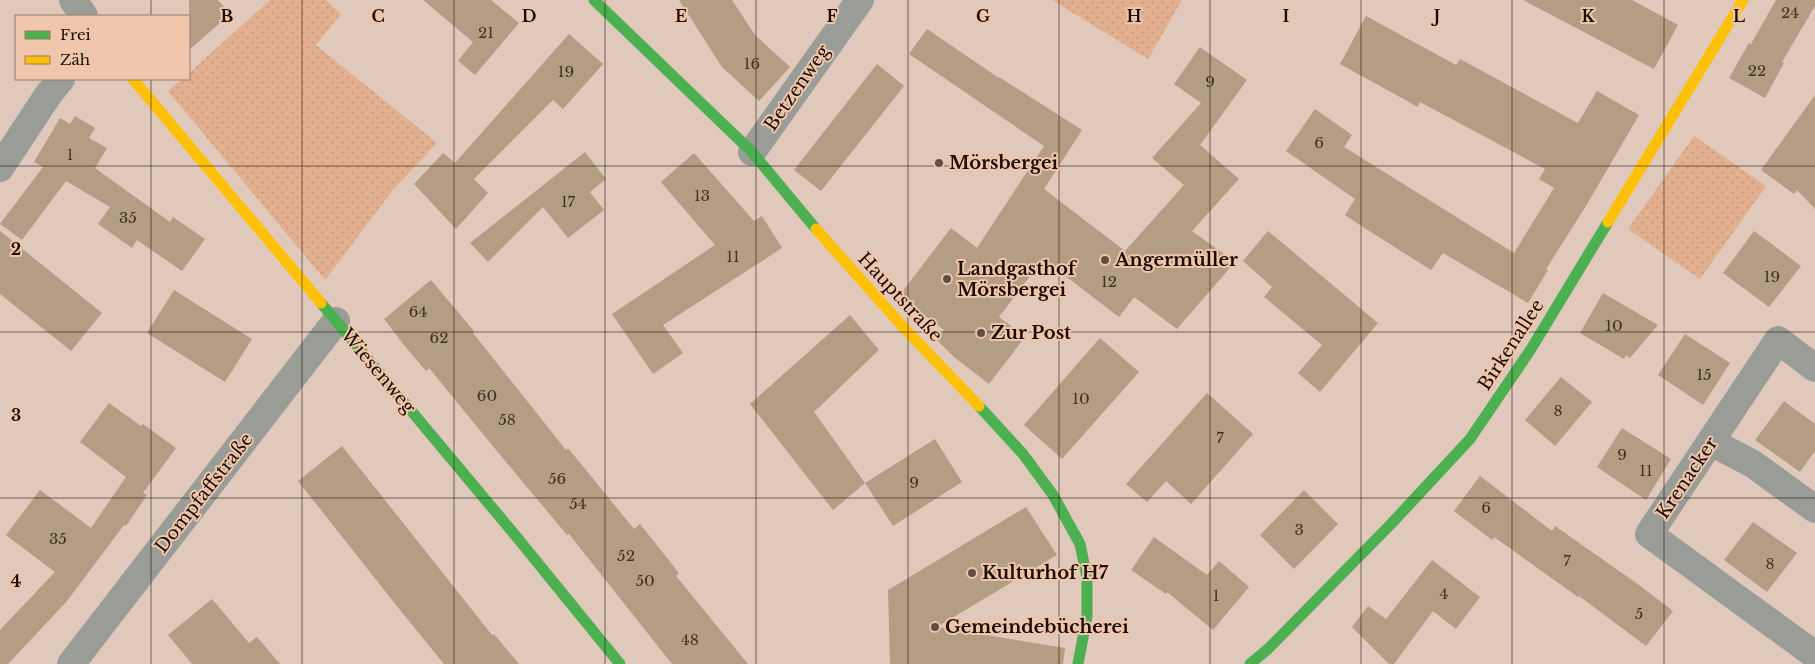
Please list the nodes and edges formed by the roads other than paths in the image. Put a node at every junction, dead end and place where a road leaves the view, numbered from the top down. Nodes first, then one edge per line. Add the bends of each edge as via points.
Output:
1 (73, 0) edge
2 (594, 0) edge
3 (860, 0) edge
4 (1742, 0) edge
5 (83, 15) edge
6 (60, 80) edge
7 (135, 80) edge
8 (752, 152) junction
9 (0, 168) edge
10 (336, 321) junction
11 (1815, 368) edge
12 (1711, 442) junction
13 (1815, 509) edge
14 (1815, 655) edge
15 (71, 664) edge
16 (620, 664) edge
17 (1078, 664) edge
18 (1250, 664) edge

1 - 5 street
2 - 8 street, Hauptstraße
3 - 8 street, Betzenweg
4 - 18 street, Birkenallee via 1531,349 1470,439 1386,529
6 - 9 street
7 - 10 street, Wiesenweg
8 - 17 street, Hauptstraße via 844,262 1023,454 1054,495 1080,544 1087,578 1087,616
10 - 15 street, Dompfaffstraße
10 - 16 street, Wiesenweg
11 - 12 street, Krenacker via 1778,340
12 - 13 street via 1753,464
12 - 14 street, Krenacker via 1649,534

